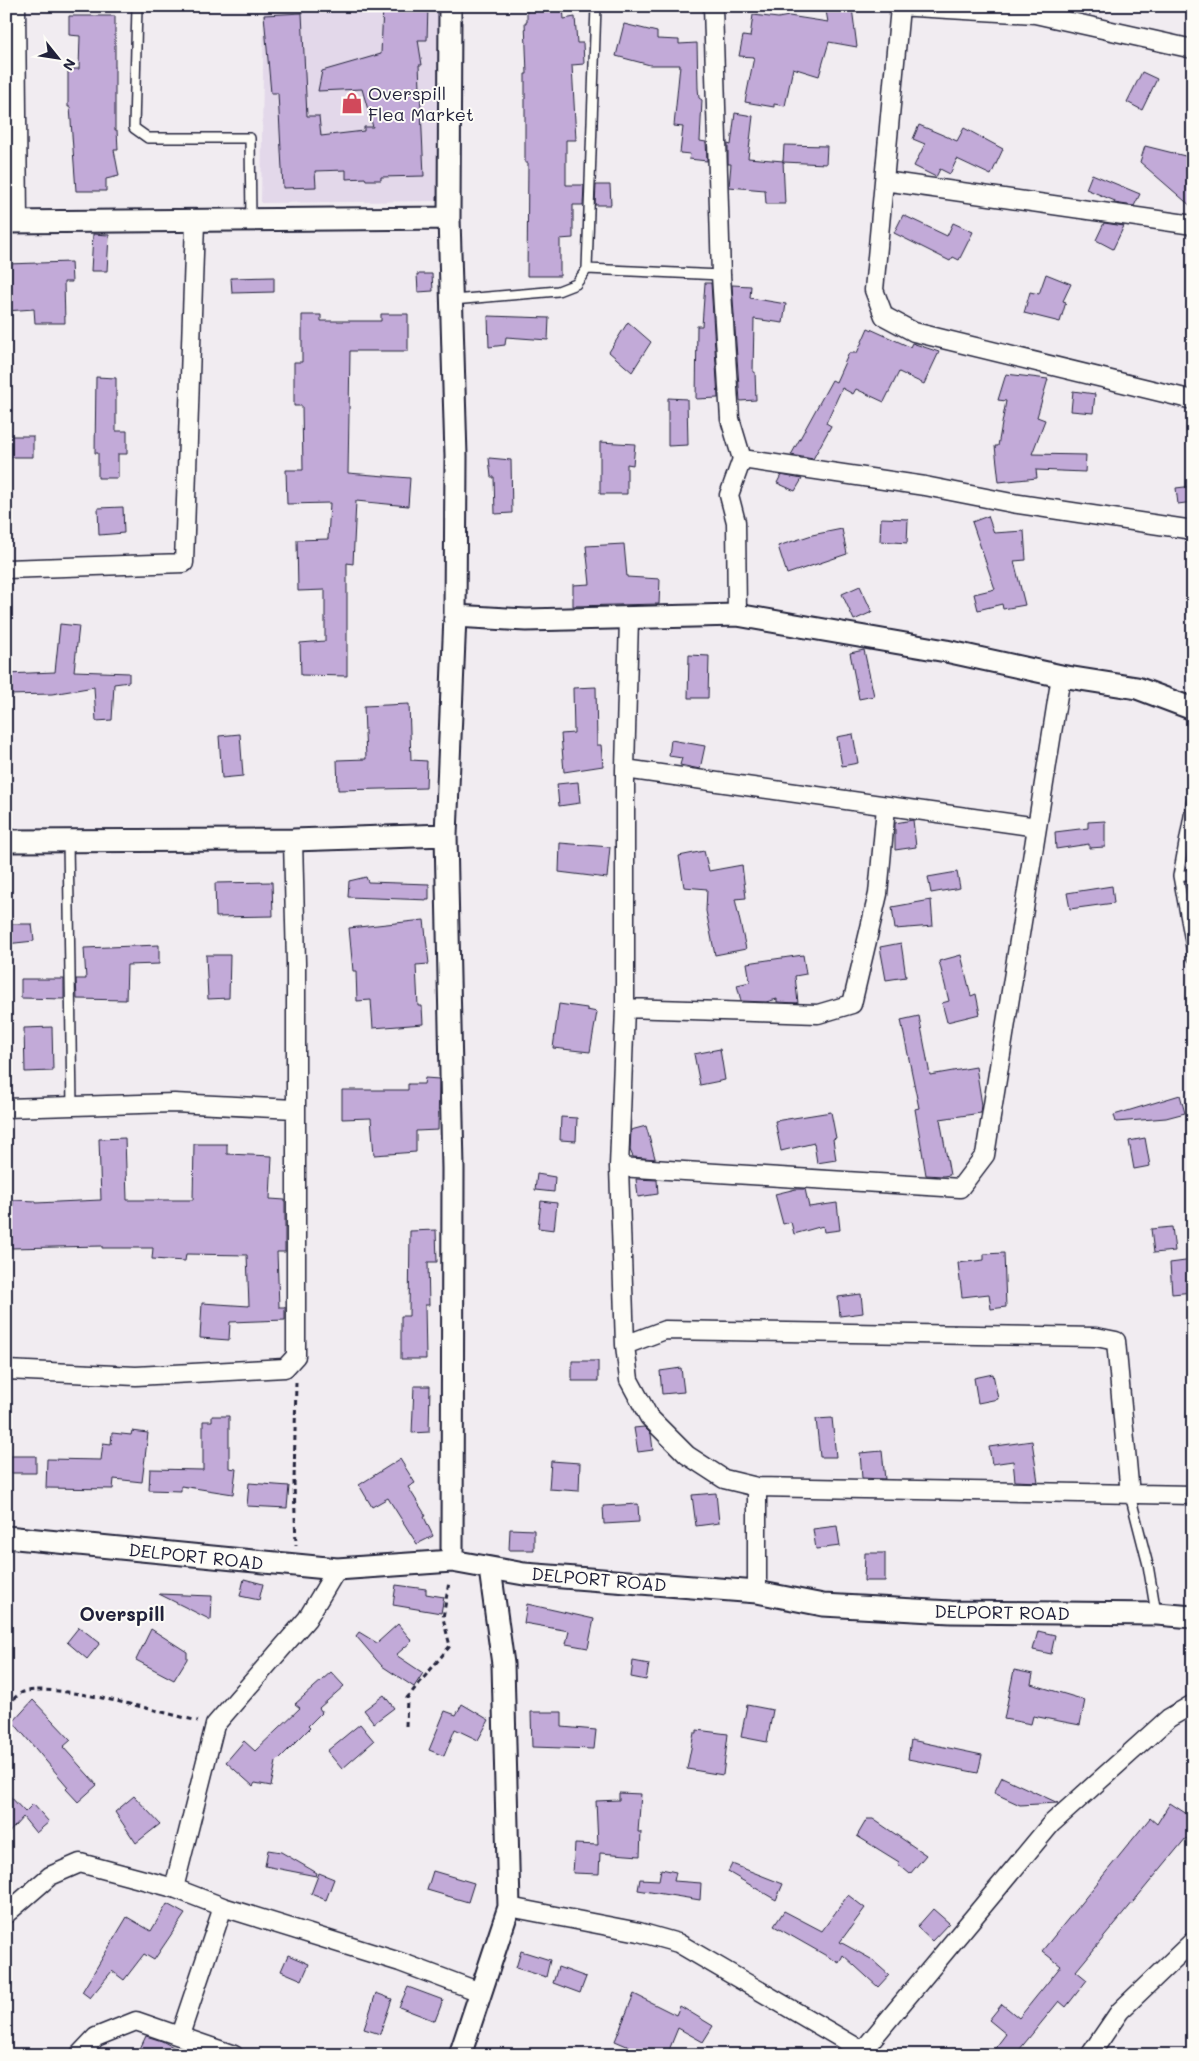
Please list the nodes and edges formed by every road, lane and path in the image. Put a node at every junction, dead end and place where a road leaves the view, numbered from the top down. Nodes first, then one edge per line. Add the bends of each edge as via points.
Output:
1 (16, 6) edge
2 (137, 6) edge
3 (450, 6) edge
4 (596, 6) edge
5 (713, 6) edge
6 (898, 6) edge
7 (1035, 10) edge
8 (1193, 49) edge
9 (884, 181) junction
10 (449, 218) junction
11 (251, 221) junction
12 (12, 222) edge
13 (195, 222) junction
14 (1193, 225) edge
15 (587, 269) junction
16 (721, 276) junction
17 (453, 300) junction
18 (1193, 400) edge
19 (742, 459) junction
20 (1193, 530) edge
21 (6, 569) edge
22 (737, 615) junction
23 (455, 616) junction
24 (629, 618) junction
25 (1061, 676) junction
26 (1193, 709) edge
27 (625, 769) junction
28 (1193, 794) edge
29 (886, 807) junction
30 (1037, 827) junction
31 (446, 835) junction
32 (68, 840) junction
33 (292, 840) junction
34 (6, 841) edge
35 (1193, 874) edge
36 (1178, 876) junction
37 (1193, 958) edge
38 (625, 1008) junction
39 (72, 1107) junction
40 (6, 1108) edge
41 (295, 1109) junction
42 (619, 1167) junction
43 (625, 1344) junction
44 (296, 1356) junction
45 (6, 1370) edge
46 (757, 1487) junction
47 (1130, 1494) junction
48 (1193, 1494) edge
49 (6, 1537) edge
50 (452, 1561) junction
51 (297, 1566) junction
52 (337, 1569) junction
53 (490, 1569) junction
54 (757, 1592) junction
55 (1156, 1614) junction
56 (1193, 1617) edge
57 (1193, 1704) edge
58 (6, 1706) edge
59 (215, 1725) junction
60 (406, 1726) dead end
61 (174, 1888) junction
62 (222, 1907) junction
63 (509, 1907) junction
64 (6, 1914) edge
65 (1193, 1941) edge
66 (480, 1992) junction
67 (180, 2035) junction
68 (860, 2052) edge
69 (79, 2055) edge
70 (234, 2055) edge
71 (460, 2055) edge
72 (1090, 2055) edge

1 - 12 street
2 - 11 lane via 134,128 148,138 250,138
3 - 10 street
4 - 15 lane
5 - 16 street
6 - 7 street
6 - 9 street
7 - 8 street
9 - 14 street
9 - 18 street via 874,290 884,316 914,332
10 - 11 street
10 - 17 street
11 - 13 street
12 - 13 street
13 - 21 street via 184,563
15 - 16 lane
15 - 17 lane via 576,284 558,291
16 - 19 street via 730,419
17 - 23 street
19 - 20 street
19 - 22 street via 729,495 736,522
22 - 24 street
22 - 25 street via 946,651
23 - 24 street via 526,620
23 - 31 street
24 - 27 street
25 - 26 street via 1137,688
25 - 30 street
27 - 29 street
27 - 38 street
28 - 36 lane
29 - 30 street
29 - 38 street via 878,894 852,1004 818,1014
30 - 42 street via 985,1155 960,1188
31 - 33 street
31 - 50 street via 452,1168
32 - 33 street
32 - 34 street
32 - 39 lane
33 - 41 street via 296,963
35 - 36 lane
36 - 37 lane
38 - 42 street
39 - 40 street
39 - 41 street via 174,1103
41 - 44 street
42 - 43 street
43 - 46 street via 630,1380 650,1417 687,1455 724,1480
43 - 47 street via 665,1330 1096,1337 1116,1341
44 - 45 street via 285,1368 136,1376
44 - 51 path via 294,1483
46 - 47 street
46 - 54 street
47 - 48 street
47 - 55 lane via 1148,1565
49 - 51 street, DELPORT ROAD
50 - 52 street, DELPORT ROAD
50 - 53 street, DELPORT ROAD
50 - 60 path via 443,1618 450,1646 408,1698
51 - 52 street, DELPORT ROAD
52 - 59 street via 307,1619
53 - 54 street, DELPORT ROAD
53 - 63 street via 503,1664
54 - 55 street, DELPORT ROAD via 833,1605 951,1612
55 - 56 street, DELPORT ROAD
57 - 68 street via 1169,1718 1051,1824
58 - 59 path via 22,1693 50,1690 86,1695
59 - 61 street
61 - 62 street
61 - 64 street via 80,1863 50,1876
62 - 66 street via 400,1962
62 - 67 street
63 - 66 street
63 - 68 street via 639,1932 678,1943
65 - 72 street via 1120,2010
66 - 71 street
67 - 69 street via 136,2021 96,2037
67 - 70 street

